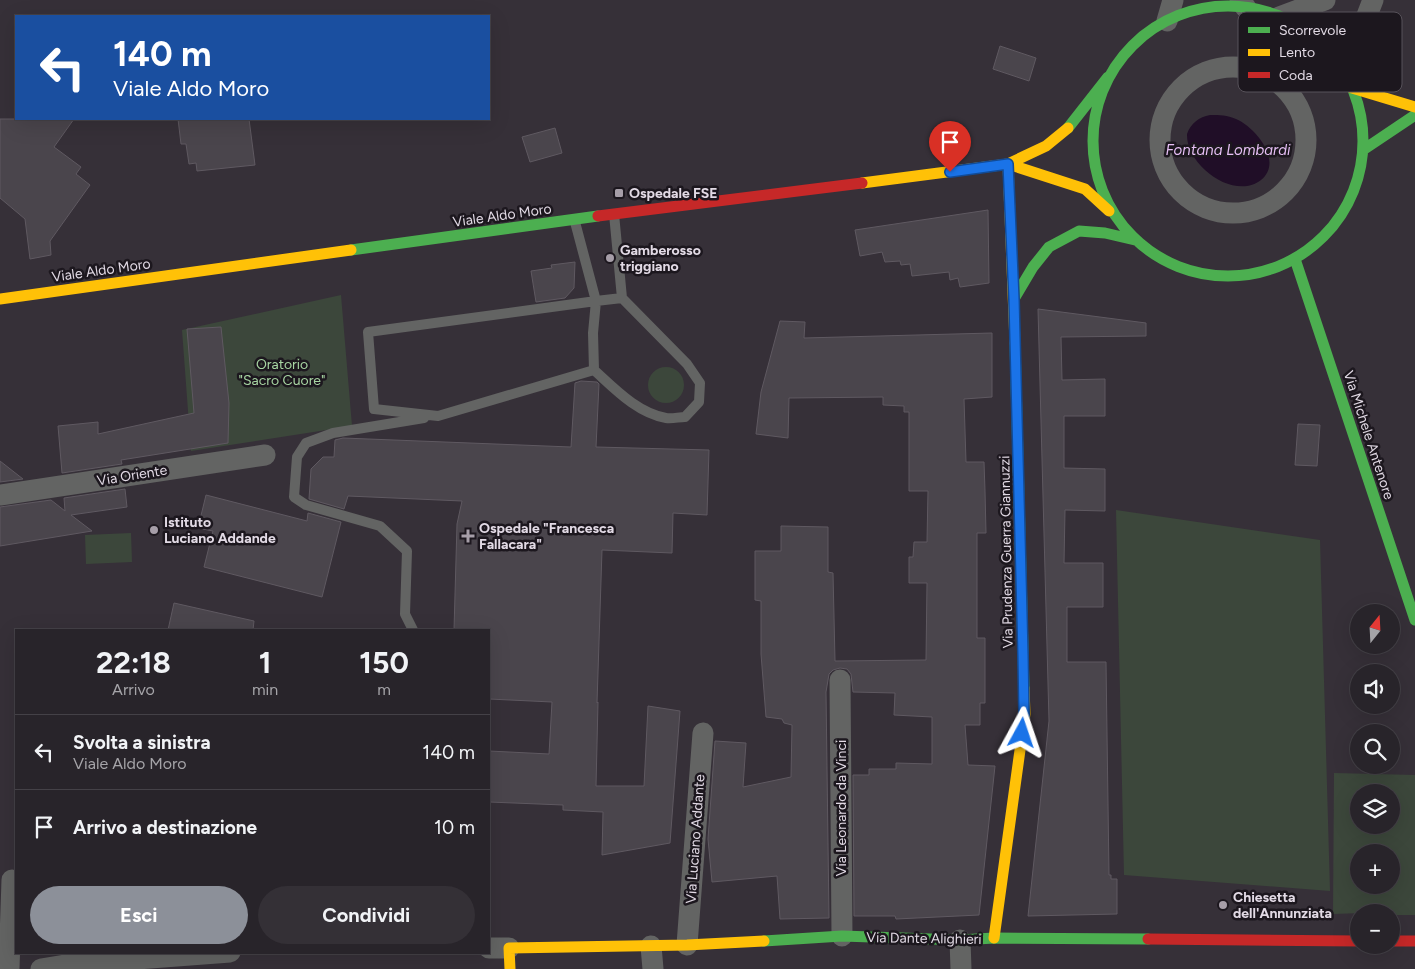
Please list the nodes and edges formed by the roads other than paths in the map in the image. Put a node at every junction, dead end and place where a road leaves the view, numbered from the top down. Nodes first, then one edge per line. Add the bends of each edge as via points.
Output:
1 (1173, 0) edge
2 (1324, 0) edge
3 (1373, 0) edge
4 (1243, 4) edge
5 (1266, 12) edge
6 (1292, 12) edge
7 (1369, 12) edge
8 (1167, 20) junction
9 (1238, 68) edge
10 (1108, 77) junction
11 (1288, 92) edge
12 (1353, 92) edge
13 (1378, 92) edge
14 (1415, 107) edge
15 (1415, 115) edge
16 (1363, 150) junction
17 (1008, 164) junction
18 (1289, 188) joint
19 (614, 214) junction
20 (1116, 217) junction
21 (574, 220) junction
22 (1135, 240) junction
23 (1295, 259) junction
24 (622, 298) junction
25 (0, 299) edge
26 (1014, 299) junction
27 (596, 301) junction
28 (594, 370) junction
29 (438, 416) junction
30 (265, 455) dead end
31 (0, 495) edge
32 (1415, 620) edge
33 (412, 629) edge
34 (840, 680) dead end
35 (703, 733) dead end
36 (12, 880) dead end
37 (842, 936) junction
38 (994, 938) junction
39 (960, 940) junction
40 (1350, 941) edge
41 (1400, 941) edge
42 (1415, 941) edge
43 (687, 945) junction
44 (652, 946) junction
45 (225, 954) edge
46 (503, 955) edge
47 (79, 962) edge
48 (205, 962) edge
49 (9, 969) edge
50 (41, 969) edge
51 (653, 969) edge
52 (962, 969) edge

1 - 8 street
2 - 6 street
3 - 7 street
4 - 5 street, Viale Aldo Moro
4 - 8 street, Viale Aldo Moro via 1217,6
8 - 10 street, Viale Aldo Moro via 1136,41
9 - 18 street via 1227,66 1199,73 1176,91 1162,116 1158,145 1166,173 1184,196 1209,210 1238,214 1266,206
10 - 17 street, Viale Aldo Moro via 1066,131 1046,146
10 - 20 street via 1095,111 1092,148 1099,184
11 - 18 street via 1299,107 1307,135 1303,163
12 - 16 street, Viale Aldo Moro via 1362,117
13 - 14 street
15 - 16 street
16 - 23 street, Viale Aldo Moro via 1351,199 1328,234
17 - 19 street, Viale Aldo Moro
17 - 20 street, Viale Aldo Moro via 1085,189
17 - 26 street, Via Prudenza Guerra Giannuzzi
19 - 21 street, Viale Aldo Moro
19 - 24 lane
20 - 22 street
21 - 25 street, Viale Aldo Moro
21 - 27 lane
22 - 23 street, Viale Aldo Moro via 1170,264 1212,276 1255,274
22 - 26 street via 1105,233 1079,232 1049,247
23 - 32 street, Via Michele Antenore
24 - 27 lane
24 - 28 lane via 688,364 700,382 699,402 685,417 666,418 646,411
26 - 38 street, Via Prudenza Guerra Giannuzzi via 1024,714
27 - 28 lane
27 - 29 lane via 368,332 374,409
28 - 29 lane
29 - 33 lane via 333,433 306,443 297,457 294,497 306,504 380,526 407,551 405,614
30 - 31 street, Via Oriente
34 - 37 street, Via Leonardo da Vinci
35 - 43 street, Via Luciano Addante
36 - 49 street
37 - 39 street, Via Dante Alighieri
37 - 43 street, Via Dante Alighieri
38 - 39 street, Via Dante Alighieri
38 - 40 street, Via Dante Alighieri
39 - 52 street
41 - 42 street
43 - 44 street, Via Dante Alighieri
44 - 46 street, Via Dante Alighieri
44 - 51 street
45 - 48 street
47 - 48 street
47 - 50 street

